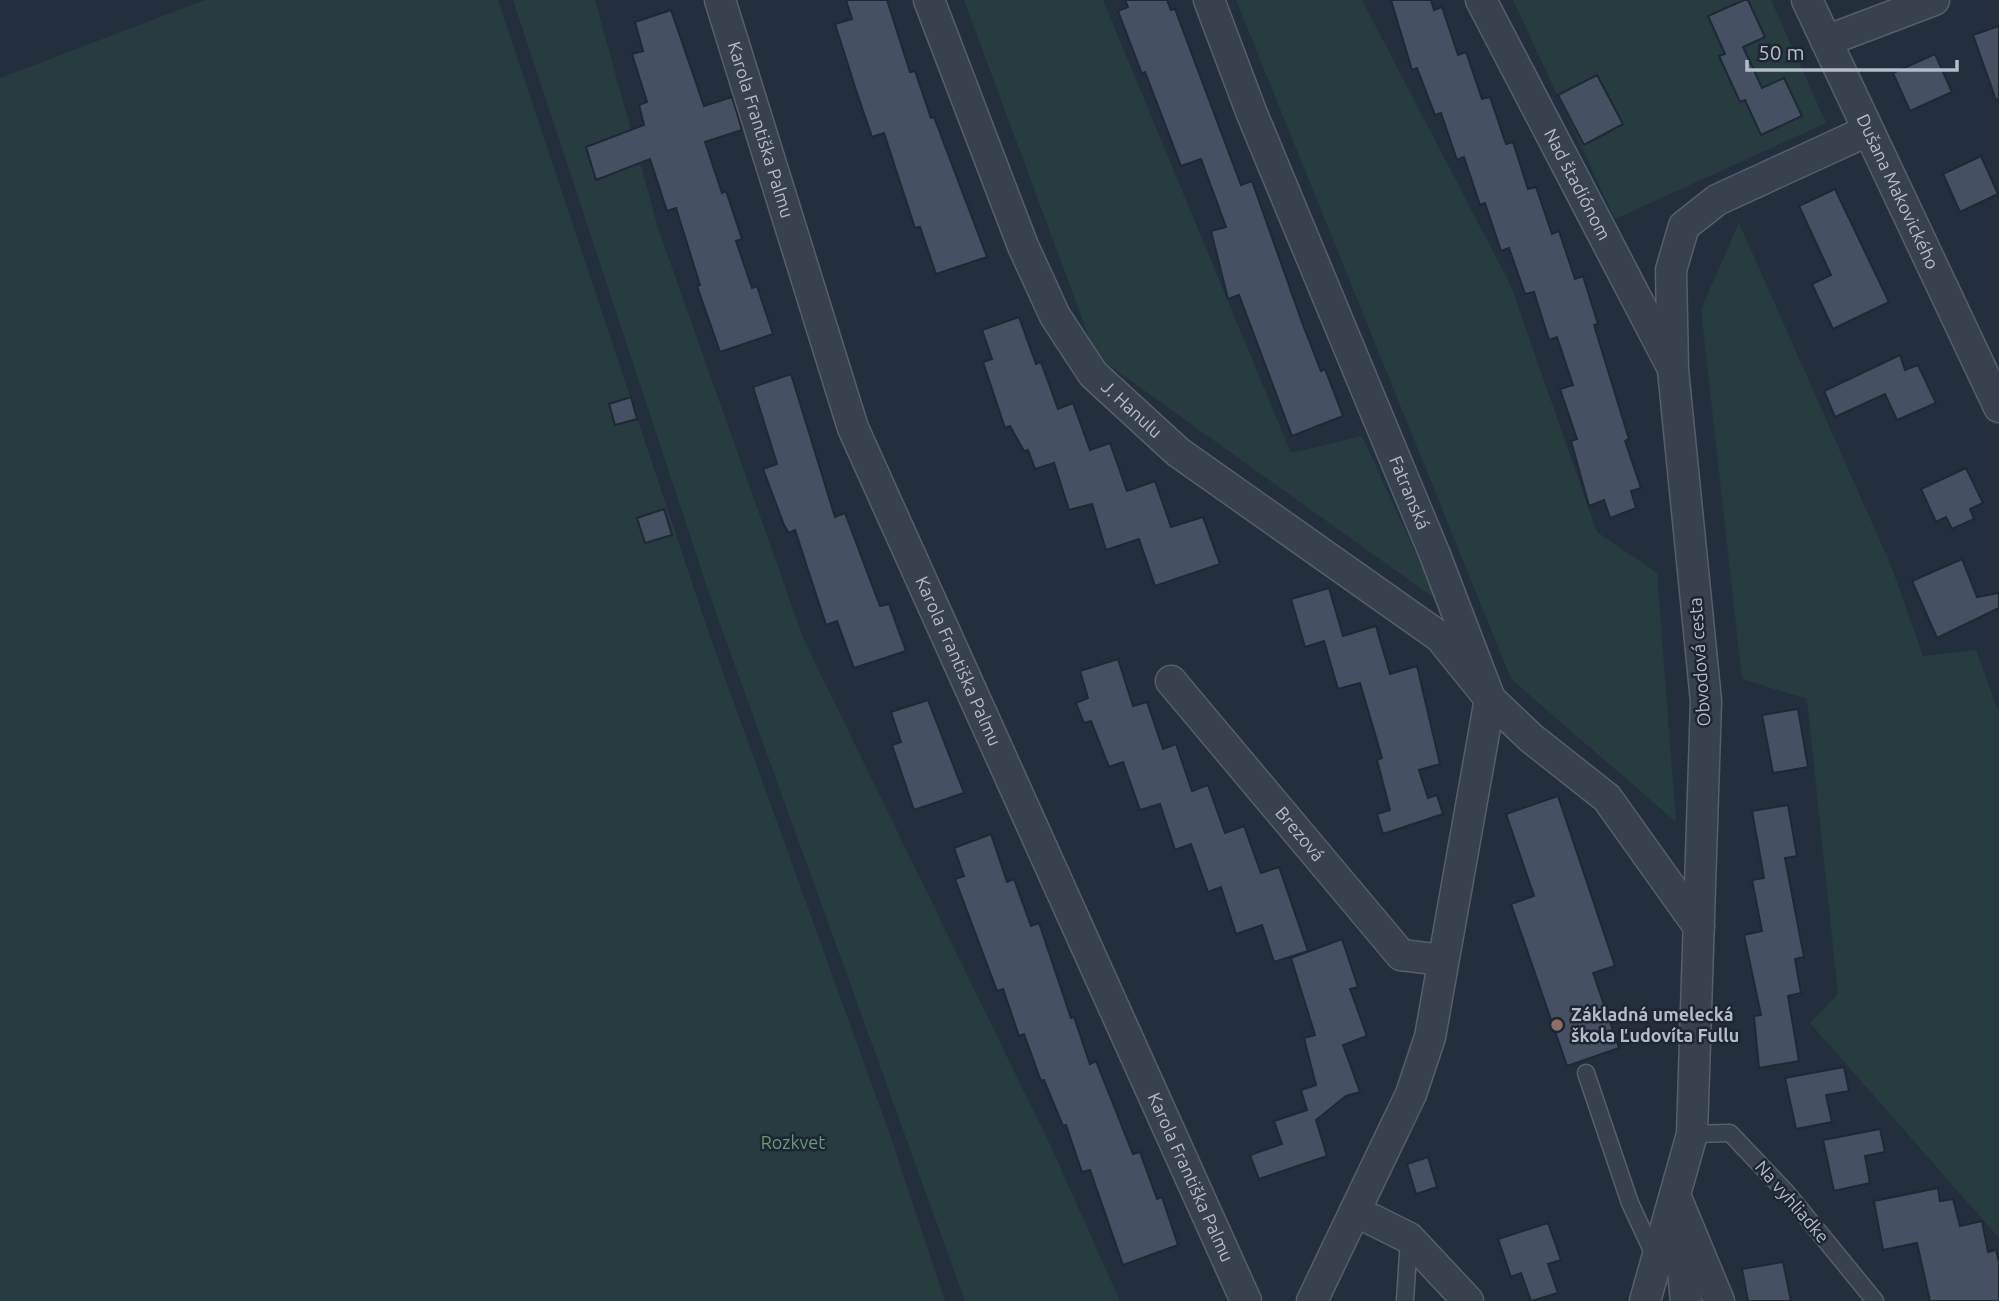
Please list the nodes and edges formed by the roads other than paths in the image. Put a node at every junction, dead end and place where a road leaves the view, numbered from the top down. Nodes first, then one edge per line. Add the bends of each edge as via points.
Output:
1 (720, 0) edge
2 (929, 0) edge
3 (1209, 0) edge
4 (1481, 0) edge
5 (1807, 0) edge
6 (1934, 0) edge
7 (1826, 41) junction
8 (1867, 131) junction
9 (1673, 370) junction
10 (1995, 388) edge
11 (1171, 681) dead end
12 (1490, 699) junction
13 (1699, 926) junction
14 (1443, 960) junction
15 (1586, 1073) dead end
16 (1692, 1134) junction
17 (1675, 1195) junction
18 (1355, 1211) junction
19 (1409, 1238) junction
20 (1657, 1261) junction
21 (1246, 1301) edge
22 (1312, 1301) edge
23 (1405, 1301) edge
24 (1468, 1301) edge
25 (1645, 1301) edge
26 (1685, 1301) edge
27 (1719, 1301) edge
28 (1875, 1301) edge

1 - 21 street, Karola Františka Palmu via 853,428
2 - 12 street, J. Hanulu via 1023,246 1055,316 1093,374 1178,452 1440,637
3 - 12 street, Fatranská
4 - 9 street, Nad štadiónom
5 - 7 street, Dušana Makovického
6 - 7 street
7 - 8 street, Dušana Makovického
8 - 9 street, Obvodová cesta via 1717,200 1684,226 1671,270
8 - 10 street, Dušana Makovického
9 - 13 street, Obvodová cesta via 1706,701
11 - 14 street, Brezová via 1401,955
12 - 13 street, Fatranská via 1607,798
12 - 14 street
13 - 16 street, Obvodová cesta
14 - 18 street via 1430,1037 1411,1094
15 - 20 lane via 1630,1203
16 - 17 street, Obvodová cesta
16 - 28 lane, Na vyhliadke via 1730,1133 1787,1193
17 - 20 street, Obvodová cesta
17 - 26 street
17 - 27 street
18 - 19 street
18 - 22 street
19 - 23 lane
19 - 24 street
20 - 25 street, Obvodová cesta

